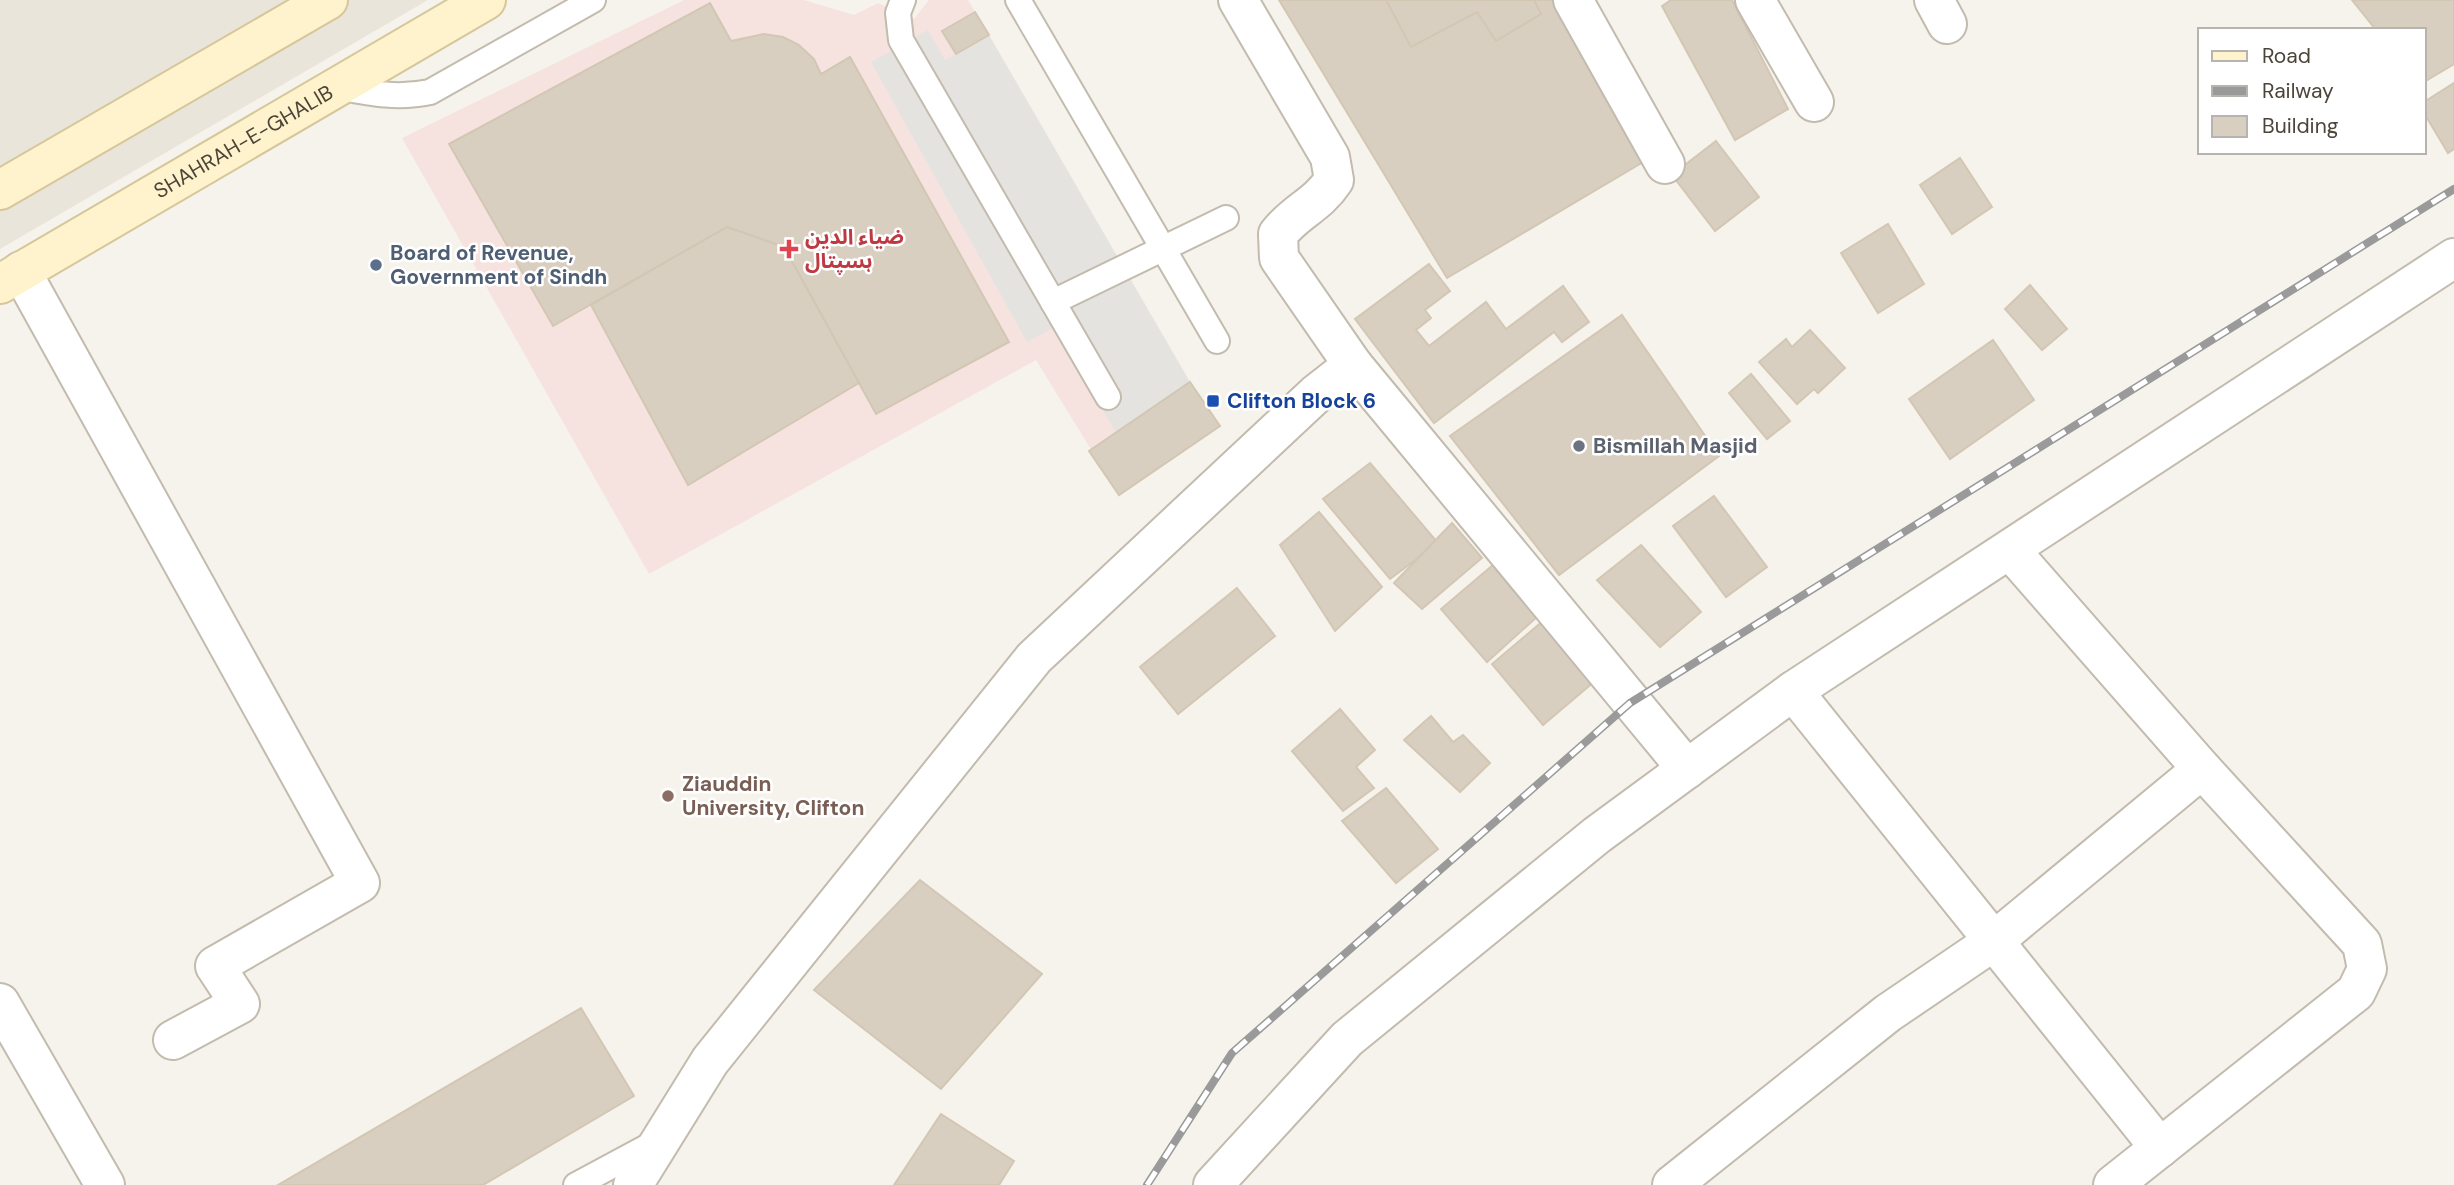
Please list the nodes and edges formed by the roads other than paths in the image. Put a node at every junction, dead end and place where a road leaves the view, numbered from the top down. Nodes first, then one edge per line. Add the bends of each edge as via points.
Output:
1 (328, 0) edge
2 (486, 0) edge
3 (593, 0) edge
4 (903, 0) edge
5 (1018, 0) edge
6 (1238, 0) edge
7 (1573, 0) edge
8 (1755, 0) edge
9 (337, 87) junction
10 (1814, 102) dead end
11 (1665, 164) dead end
12 (0, 190) edge
13 (1226, 218) dead end
14 (1163, 250) junction
15 (2454, 258) edge
16 (10, 278) edge
17 (1053, 302) junction
18 (1217, 341) dead end
19 (1353, 365) junction
20 (1108, 397) dead end
21 (2010, 550) junction
22 (1793, 691) junction
23 (1687, 769) junction
24 (2202, 769) junction
25 (1994, 941) junction
26 (0, 1003) edge
27 (173, 1040) dead end
28 (662, 1138) junction
29 (2160, 1148) junction
30 (105, 1185) edge
31 (576, 1185) edge
32 (633, 1185) edge
33 (1213, 1185) edge
34 (1672, 1185) edge
35 (2113, 1185) edge

1 - 12 main road
2 - 9 main road, SHAHRAH-E-GHALIB
3 - 9 lane via 430,92 387,96
4 - 17 lane via 898,13 901,40
5 - 14 lane
6 - 19 street via 1330,157 1334,180 1322,199 1294,215 1278,234 1279,258
7 - 11 street
8 - 10 street
9 - 16 main road, SHAHRAH-E-GHALIB
13 - 14 lane
14 - 17 lane
14 - 18 lane
15 - 21 street
16 - 27 street via 360,883 215,966 240,1004
17 - 20 lane
19 - 23 street
19 - 28 street via 1315,394 1034,658 710,1060
21 - 22 street
21 - 24 street
22 - 23 street
22 - 25 street
23 - 33 street via 1597,835 1347,1039
24 - 25 street
24 - 29 street via 2362,944 2367,968 2356,992
25 - 29 street
25 - 34 street via 1888,1013
26 - 30 street
28 - 31 lane
28 - 32 street
29 - 35 street

